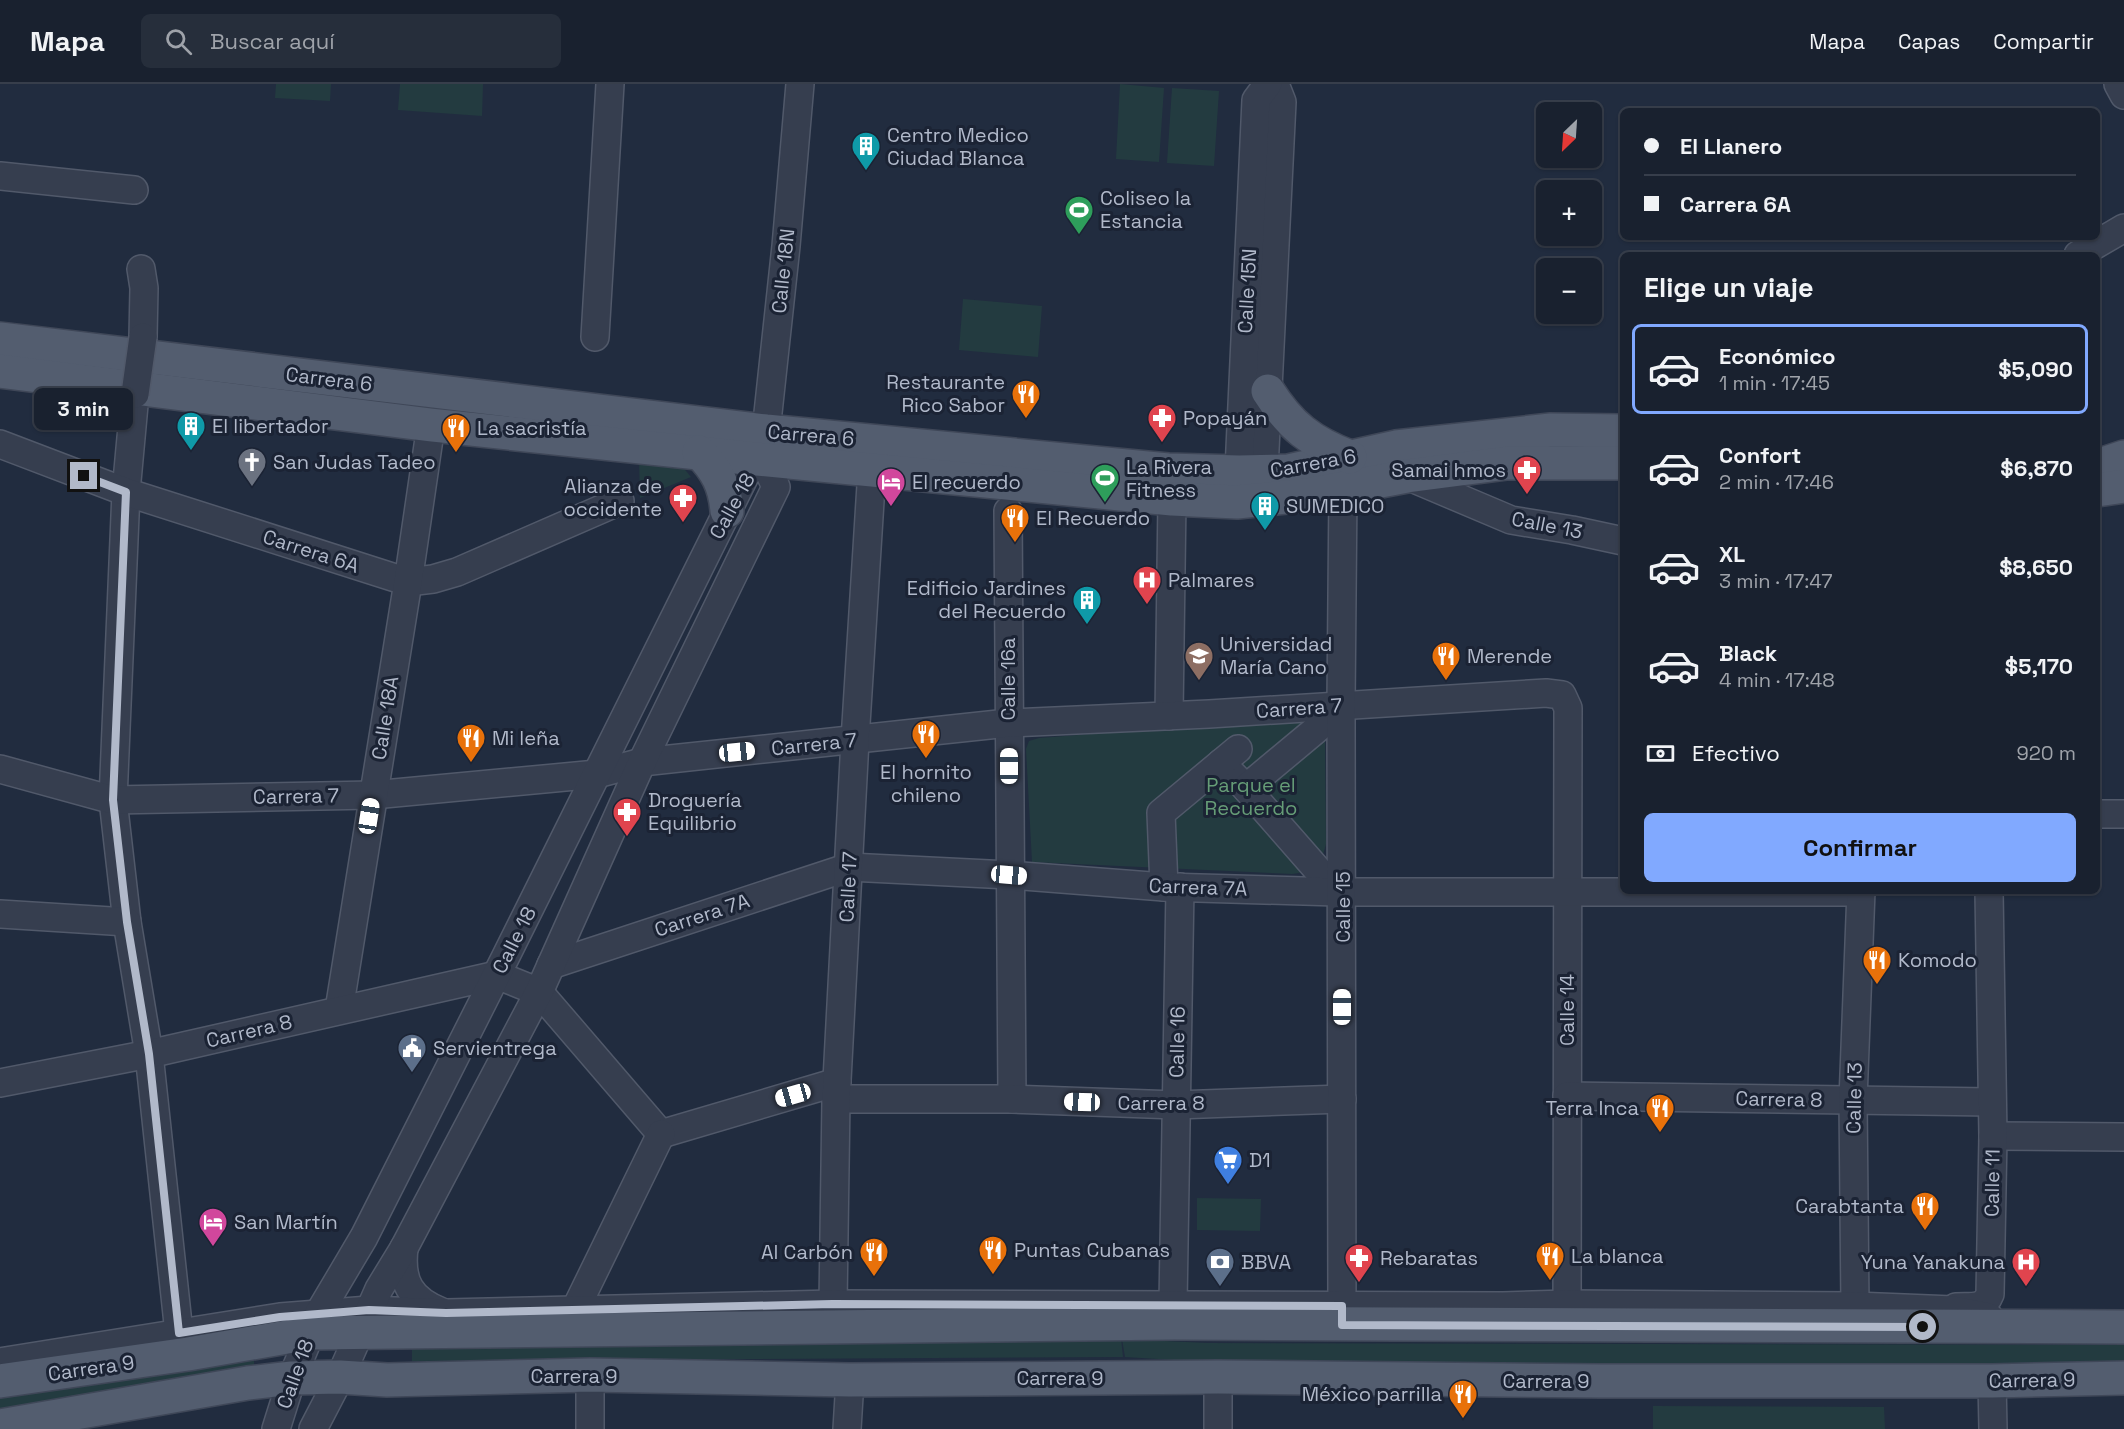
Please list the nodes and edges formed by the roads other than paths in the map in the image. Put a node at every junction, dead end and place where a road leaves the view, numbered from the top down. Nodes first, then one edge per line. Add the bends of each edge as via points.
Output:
1 (610, 84) edge
2 (800, 84) edge
3 (1268, 84) edge
4 (1275, 84) edge
5 (2118, 84) edge
6 (2124, 95) edge
7 (0, 176) edge
8 (134, 190) dead end
9 (2124, 228) edge
10 (2083, 252) edge
11 (141, 269) dead end
12 (595, 337) dead end
13 (0, 339) edge
14 (0, 371) edge
15 (1268, 391) junction
16 (431, 425) junction
17 (1620, 431) edge
18 (0, 444) edge
19 (765, 445) junction
20 (699, 452) junction
21 (1350, 457) junction
22 (2124, 458) edge
23 (1620, 462) edge
24 (2100, 465) edge
25 (872, 469) junction
26 (1407, 476) junction
27 (1251, 486) junction
28 (2124, 486) edge
29 (1343, 489) junction
30 (2100, 490) edge
31 (126, 492) junction
32 (1172, 499) junction
33 (620, 501) dead end
34 (727, 511) junction
35 (1008, 511) dead end
36 (1620, 540) edge
37 (408, 582) junction
38 (1562, 695) joint
39 (1338, 705) junction
40 (1209, 714) junction
41 (1169, 716) junction
42 (1008, 723) junction
43 (855, 740) junction
44 (1230, 756) junction
45 (642, 762) junction
46 (0, 769) edge
47 (597, 774) junction
48 (1254, 780) junction
49 (373, 795) junction
50 (113, 800) junction
51 (2100, 814) edge
52 (2124, 814) edge
53 (849, 867) junction
54 (1009, 875) junction
55 (1172, 887) junction
56 (1340, 892) junction
57 (1567, 892) junction
58 (1620, 892) edge
59 (1861, 894) edge
60 (1989, 894) edge
61 (0, 914) edge
62 (127, 922) junction
63 (551, 964) junction
64 (496, 975) junction
65 (539, 992) junction
66 (339, 1010) junction
67 (149, 1054) junction
68 (0, 1083) edge
69 (837, 1091) junction
70 (1567, 1096) junction
71 (1012, 1099) junction
72 (1342, 1099) junction
73 (1853, 1100) junction
74 (1991, 1102) junction
75 (1176, 1105) junction
76 (661, 1134) junction
77 (1993, 1136) junction
78 (2124, 1137) edge
79 (404, 1248) junction
80 (832, 1304) junction
81 (1173, 1304) junction
82 (1855, 1305) junction
83 (1503, 1306) junction
84 (1919, 1308) junction
85 (574, 1310) junction
86 (446, 1313) junction
87 (1342, 1315) junction
88 (1566, 1315) junction
89 (364, 1321) junction
90 (314, 1323) junction
91 (1459, 1326) junction
92 (2018, 1327) junction
93 (2124, 1327) edge
94 (179, 1333) junction
95 (0, 1362) edge
96 (340, 1377) junction
97 (292, 1378) junction
98 (2124, 1378) edge
99 (0, 1381) edge
100 (1992, 1381) junction
101 (590, 1382) junction
102 (1218, 1385) junction
103 (850, 1386) junction
104 (0, 1426) edge
105 (276, 1429) edge
106 (314, 1429) edge
107 (590, 1429) edge
108 (847, 1429) edge
109 (1218, 1429) edge
110 (1993, 1429) edge

1 - 12 street
2 - 19 street, Calle 18N
3 - 27 street, Calle 15N via 1256,100
4 - 15 street via 1282,102
5 - 6 street
7 - 8 street
9 - 10 street
11 - 31 street, bridge via 143,337
13 - 19 main road, Carrera 6
14 - 16 main road, Carrera 6
15 - 21 main road via 1291,423 1306,436
15 - 27 street
16 - 20 main road, Carrera 6
16 - 37 street, Calle 18A
17 - 21 main road, Carrera 6 via 1551,430 1396,447
18 - 31 street, Carrera 6A
19 - 20 main road, Carrera 6
19 - 25 main road, Carrera 6
19 - 27 main road, Carrera 6 via 1168,470
19 - 34 street, Calle 18
19 - 45 street, Calle 18 via 776,487
20 - 34 main road via 720,479
21 - 27 main road, Carrera 6 via 1288,471
22 - 24 main road
23 - 26 main road, Carrera 6 via 1508,463
25 - 32 main road, Carrera 6
25 - 43 street, Calle 17
26 - 29 main road, Carrera 6
26 - 36 street, Calle 13 via 1511,520
27 - 29 main road, Carrera 6
27 - 32 main road, Carrera 6
28 - 30 main road
29 - 39 street, Calle 15
31 - 37 street, Carrera 6A
31 - 50 street
32 - 41 street
33 - 37 street, Carrera 6A via 457,572
34 - 47 street, Calle 18
35 - 42 street, Calle 16a
37 - 49 street, Calle 18A
38 - 39 street, Carrera 7
38 - 57 street, Calle 14 via 1568,708
39 - 40 street, Carrera 7
39 - 48 street via 1318,728
39 - 56 street, Calle 15
40 - 41 street, Carrera 7
40 - 44 street
41 - 42 street, Carrera 7
42 - 43 street, Carrera 7
42 - 54 street, Calle 16a
43 - 45 street, Carrera 7
43 - 53 street, Calle 17
44 - 48 street
44 - 55 street, Calle 16 via 1161,813
45 - 47 street, Carrera 7
45 - 63 street, Calle 18
46 - 50 street, Carrera 7
47 - 49 street, Carrera 7
47 - 64 street, Calle 18
48 - 56 street
49 - 50 street, Carrera 7
49 - 66 street, Calle 18A
50 - 62 street
51 - 52 street
53 - 54 street, Carrera 7A
53 - 63 street, Carrera 7A
53 - 69 street, Calle 17
54 - 55 street, Carrera 7A
54 - 71 street, Calle 16a
55 - 56 street, Carrera 7A
55 - 75 street, Calle 16
56 - 57 street, Carrera 7A
56 - 72 street, Calle 15
57 - 58 street, Carrera 7A
57 - 70 street, Calle 14
59 - 73 street, Calle 13
60 - 74 street, Calle 11
61 - 62 street
62 - 67 street
63 - 65 street, Calle 18
64 - 65 street
64 - 66 street, Carrera 8
64 - 90 street, Calle 18 via 364,1236
65 - 76 street
65 - 79 street, Calle 18
66 - 67 street, Carrera 8
67 - 68 street, Carrera 8
67 - 94 street
69 - 71 street, Carrera 8
69 - 76 street, Carrera 8
69 - 80 street, Calle 17
70 - 73 street, Carrera 8
70 - 88 street, Calle 14
71 - 75 street, Carrera 8
72 - 75 street, Carrera 8
72 - 87 street, Calle 15
73 - 74 street, Carrera 8
73 - 82 street, Calle 13
74 - 77 street, Calle 11
75 - 81 street, Calle 16
76 - 85 street
77 - 78 street
77 - 84 street, Calle 11 via 1991,1275 1987,1302 1981,1306
79 - 86 street via 402,1265 414,1296 428,1307
79 - 89 street, Calle 18
80 - 81 street
80 - 85 street
81 - 87 street
82 - 84 street
82 - 88 street
83 - 87 street
83 - 88 street
83 - 91 main road
84 - 92 street via 1986,1316
85 - 86 street
86 - 89 street
87 - 89 main road, Carrera 9 via 1174,1323
87 - 91 main road, Carrera 9
88 - 91 main road, Carrera 9
88 - 92 main road, Carrera 9
89 - 90 main road, Carrera 9
89 - 96 street, Calle 18
90 - 94 street via 280,1317
90 - 97 street, Calle 18
90 - 99 main road, Carrera 9 via 188,1354
92 - 93 main road, Carrera 9
94 - 95 street
96 - 97 main road, Carrera 9
96 - 101 main road, Carrera 9
96 - 106 street, Calle 18
97 - 104 main road, Carrera 9
97 - 105 street, Calle 18
98 - 100 main road, Carrera 9
100 - 102 main road, Carrera 9
100 - 110 street
101 - 103 main road, Carrera 9
101 - 107 street
102 - 103 main road, Carrera 9
102 - 109 street
103 - 108 street

